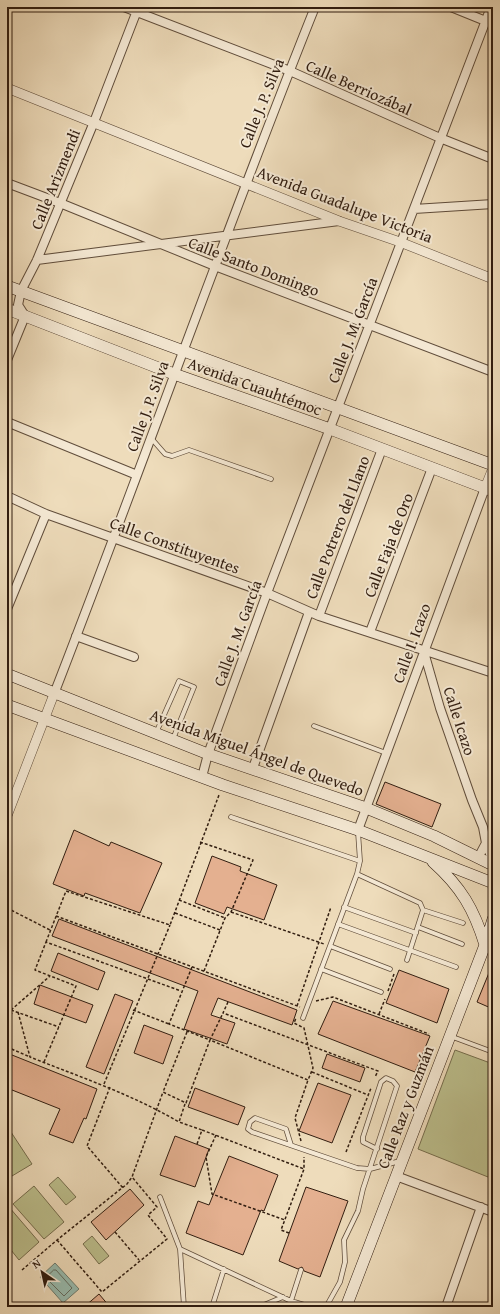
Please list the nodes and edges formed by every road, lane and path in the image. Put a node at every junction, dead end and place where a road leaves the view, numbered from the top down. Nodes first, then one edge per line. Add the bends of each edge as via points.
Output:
1 (124, 7) edge
2 (315, 7) edge
3 (451, 7) edge
4 (491, 7) edge
5 (137, 10) edge
6 (490, 23) edge
7 (290, 72) junction
8 (7, 88) edge
9 (94, 122) junction
10 (440, 138) junction
11 (493, 159) edge
12 (246, 182) junction
13 (7, 183) edge
14 (60, 203) junction
15 (493, 204) edge
16 (414, 209) junction
17 (340, 221) junction
18 (226, 235) junction
19 (400, 242) junction
20 (157, 244) junction
21 (37, 260) junction
22 (215, 266) junction
23 (493, 278) edge
24 (7, 286) edge
25 (21, 292) junction
26 (7, 309) edge
27 (25, 316) junction
28 (369, 325) junction
29 (183, 352) junction
30 (7, 360) edge
31 (493, 372) edge
32 (174, 374) junction
33 (337, 408) junction
34 (7, 422) edge
35 (330, 429) junction
36 (151, 438) junction
37 (382, 449) junction
38 (493, 466) edge
39 (432, 468) junction
40 (137, 475) junction
41 (271, 479) dead end
42 (489, 489) edge
43 (7, 496) edge
44 (46, 514) junction
45 (112, 537) junction
46 (267, 593) junction
47 (7, 608) edge
48 (309, 612) junction
49 (319, 616) junction
50 (370, 632) junction
51 (76, 636) junction
52 (424, 652) junction
53 (134, 657) dead end
54 (493, 673) edge
55 (7, 674) edge
56 (54, 694) junction
57 (7, 705) edge
58 (45, 718) junction
59 (314, 726) dead end
60 (156, 733) junction
61 (172, 740) junction
62 (386, 753) junction
63 (208, 754) junction
64 (252, 768) junction
65 (202, 777) junction
66 (223, 785) junction
67 (366, 808) junction
68 (7, 816) edge
69 (231, 817) dead end
70 (358, 830) junction
71 (200, 842) junction
72 (486, 843) junction
73 (426, 856) junction
74 (478, 858) junction
75 (360, 861) junction
76 (493, 862) edge
77 (443, 863) junction
78 (493, 865) edge
79 (356, 874) junction
80 (493, 883) edge
81 (179, 900) junction
82 (332, 907) dead end
83 (344, 907) junction
84 (7, 908) edge
85 (423, 910) junction
86 (231, 912) junction
87 (175, 913) junction
88 (56, 916) junction
89 (225, 918) junction
90 (492, 922) edge
91 (463, 923) dead end
92 (338, 924) junction
93 (170, 925) junction
94 (418, 927) junction
95 (50, 930) junction
96 (220, 930) junction
97 (416, 934) junction
98 (46, 942) junction
99 (319, 942) junction
100 (462, 944) dead end
101 (485, 945) junction
102 (330, 946) junction
103 (410, 950) junction
104 (157, 953) junction
105 (407, 960) dead end
106 (192, 967) junction
107 (456, 967) dead end
108 (321, 969) junction
109 (390, 969) dead end
110 (204, 971) junction
111 (50, 976) junction
112 (146, 979) junction
113 (181, 991) junction
114 (381, 992) dead end
115 (228, 1002) dead end
116 (309, 1003) junction
117 (297, 1006) junction
118 (7, 1008) edge
119 (12, 1010) junction
120 (133, 1010) junction
121 (17, 1012) junction
122 (223, 1013) junction
123 (303, 1018) dead end
124 (169, 1024) junction
125 (7, 1026) edge
126 (59, 1028) junction
127 (186, 1032) junction
128 (429, 1034) dead end
129 (450, 1036) junction
130 (210, 1040) junction
131 (308, 1044) junction
132 (7, 1047) edge
133 (493, 1052) edge
134 (30, 1057) junction
135 (44, 1062) junction
136 (312, 1072) junction
137 (308, 1080) junction
138 (104, 1084) junction
139 (110, 1087) junction
140 (163, 1092) junction
141 (368, 1095) junction
142 (186, 1103) junction
143 (157, 1109) junction
144 (178, 1122) junction
145 (202, 1130) junction
146 (216, 1135) junction
147 (197, 1144) dead end
148 (291, 1145) junction
149 (303, 1149) junction
150 (377, 1149) junction
151 (346, 1152) dead end
152 (402, 1161) junction
153 (370, 1168) junction
154 (304, 1169) junction
155 (396, 1176) junction
156 (132, 1177) junction
157 (123, 1188) junction
158 (160, 1197) dead end
159 (481, 1207) junction
160 (493, 1212) edge
161 (285, 1220) junction
162 (114, 1232) dead end
163 (289, 1233) dead end
164 (57, 1240) junction
165 (180, 1249) junction
166 (139, 1260) junction
167 (224, 1269) junction
168 (22, 1270) dead end
169 (301, 1270) dead end
170 (283, 1297) junction
171 (290, 1300) junction
172 (184, 1307) edge
173 (212, 1307) edge
174 (258, 1307) edge
175 (311, 1307) edge
176 (326, 1307) edge
177 (346, 1307) edge
178 (446, 1307) edge

1 - 5 street, Calle Berriozábal
2 - 7 street, Calle J. P. Silva
3 - 6 street
4 - 6 street, Calle J. M. García
5 - 7 street, Calle Berriozábal
5 - 9 street, Calle Arizmendi
6 - 10 street, Calle J. M. García
7 - 10 street, Calle Berriozábal
7 - 12 street, Calle J. P. Silva
8 - 9 street, Avenida Guadalupe Victoria
9 - 12 street, Avenida Guadalupe Victoria
9 - 14 street, Calle Arizmendi
10 - 11 street, Calle Berriozábal
10 - 16 street, Calle J. M. García
12 - 17 street, Avenida Guadalupe Victoria
12 - 18 street, Calle J. P. Silva
13 - 14 street, Calle Santo Domingo
14 - 20 street, Calle Santo Domingo
14 - 21 street, Calle Arizmendi
15 - 16 street
16 - 19 street, Calle J. M. García
17 - 18 street
17 - 19 street, Avenida Guadalupe Victoria
18 - 20 street
18 - 22 street, Calle J. P. Silva
19 - 23 street, Avenida Guadalupe Victoria
19 - 28 street, Calle J. M. García
20 - 21 street
20 - 22 street, Calle Santo Domingo
21 - 25 street, Calle Arizmendi
22 - 28 street, Calle Santo Domingo
22 - 29 street, Calle J. P. Silva
24 - 25 main road, Avenida Cuauhtémoc
25 - 27 street, Calle Arizmendi via 18,305
25 - 29 main road, Avenida Cuauhtémoc
26 - 27 main road, Avenida Cuauhtémoc
27 - 30 street
27 - 32 main road, Avenida Cuauhtémoc
28 - 31 street, Calle Santo Domingo
28 - 33 street, Calle J. M. García
29 - 32 street, Calle J. P. Silva
29 - 33 main road, Avenida Cuauhtémoc
32 - 35 main road, Avenida Cuauhtémoc
32 - 36 street, Calle J. P. Silva
33 - 35 street, Calle J. M. García
33 - 38 main road, Avenida Cuauhtémoc
34 - 40 street
35 - 37 main road, Avenida Cuauhtémoc
35 - 46 street, Calle J. M. García
36 - 40 street, Calle J. P. Silva
36 - 41 lane via 165,454 172,456 189,450
37 - 39 main road, Avenida Cuauhtémoc
37 - 49 street, Calle Potrero del Llano
38 - 42 street, Calle I. Icazo
39 - 42 main road, Avenida Cuauhtémoc
39 - 50 street, Calle Faja de Oro
40 - 45 street, Calle J. P. Silva
42 - 52 street, Calle I. Icazo
43 - 44 street, Calle Constituyentes
44 - 45 street, Calle Constituyentes
44 - 47 street
45 - 46 street, Calle Constituyentes
45 - 51 street, Calle J. P. Silva
46 - 48 street, Calle Constituyentes
46 - 63 street, Calle J. M. García
48 - 49 street, Calle Constituyentes
48 - 64 street
49 - 50 street, Calle Constituyentes
50 - 52 street, Calle Constituyentes
51 - 53 street
51 - 56 street, Calle J. P. Silva
52 - 54 street, Calle Constituyentes
52 - 62 street, Calle I. Icazo
52 - 72 street, Calle Icazo via 440,708 483,827
55 - 56 main road, Avenida Miguel Ángel de Quevedo
56 - 58 street, Calle J. P. Silva
56 - 60 main road, Avenida Miguel Ángel de Quevedo
57 - 58 main road
58 - 65 main road
58 - 68 street, Calle J. P. Silva
59 - 62 lane
60 - 61 main road, Avenida Miguel Ángel de Quevedo
60 - 61 lane via 179,681 194,687
61 - 63 main road, Avenida Miguel Ángel de Quevedo
62 - 67 street, Calle I. Icazo
63 - 64 main road, Avenida Miguel Ángel de Quevedo
63 - 65 street, Calle J. M. García
64 - 67 main road, Avenida Miguel Ángel de Quevedo
65 - 66 main road
66 - 70 main road
66 - 71 path
67 - 70 street, Calle I. Icazo
67 - 74 main road, Avenida Miguel Ángel de Quevedo via 434,836
69 - 75 lane
70 - 73 main road
70 - 75 lane
71 - 81 path
71 - 86 path via 253,860
72 - 74 street
72 - 76 street, Calle Icazo
73 - 77 main road
73 - 101 main road via 450,878 466,899 477,917
74 - 77 main road via 467,864
74 - 78 main road, Avenida Miguel Ángel de Quevedo
75 - 79 lane
77 - 80 main road
79 - 83 lane
79 - 85 lane via 414,898 420,902
81 - 87 path
81 - 89 path
82 - 99 path
83 - 92 lane
83 - 97 lane
84 - 95 path
85 - 91 lane
85 - 94 lane
86 - 89 path
86 - 99 path
87 - 93 path
87 - 96 path
88 - 93 path via 66,891
88 - 95 path
88 - 104 path
89 - 96 path
90 - 101 main road, Calle Raz y Guzmán
92 - 102 lane
92 - 103 lane
93 - 104 path
94 - 97 lane
94 - 100 lane
95 - 98 path
96 - 110 path
97 - 103 lane
98 - 111 path via 35,970
98 - 112 path
99 - 102 path
99 - 117 path
101 - 129 main road, Calle Raz y Guzmán
102 - 108 lane
102 - 109 lane
103 - 105 lane
103 - 107 lane
104 - 106 path
104 - 112 path
106 - 110 path
106 - 113 path
108 - 114 lane
108 - 116 lane
110 - 117 path
111 - 119 path
111 - 126 path via 76,986
112 - 113 path
112 - 120 path
113 - 124 path
115 - 122 path
116 - 117 path
116 - 123 lane
116 - 128 path via 333,997
117 - 131 path via 300,1008 294,1023 304,1028
118 - 119 path
119 - 121 path
119 - 125 path
120 - 124 path
120 - 138 path
121 - 126 path
121 - 134 path
122 - 130 path
122 - 131 path
124 - 127 path
126 - 135 path
127 - 130 path
127 - 140 path
129 - 133 lane
129 - 152 main road, Calle Raz y Guzmán
130 - 137 path
130 - 142 path
131 - 136 path
131 - 141 path via 378,1071
132 - 134 path
134 - 135 path
135 - 138 path
136 - 137 path
136 - 141 path
137 - 149 path via 295,1118
138 - 139 path
139 - 143 path
139 - 157 path via 87,1146
140 - 142 path
140 - 143 path
141 - 151 path
142 - 144 path
143 - 144 path
143 - 156 path
144 - 145 path
145 - 146 path
145 - 147 path
146 - 154 path
146 - 161 path via 206,1156 212,1194
148 - 148 lane via 284,1128 255,1118 250,1122 248,1129 252,1132
148 - 149 lane
149 - 153 lane via 357,1168
149 - 154 path
150 - 150 lane via 397,1086 386,1078 381,1082 363,1137 363,1142
150 - 153 lane
152 - 153 lane
152 - 155 main road, Calle Raz y Guzmán
153 - 176 lane via 358,1211 344,1240 345,1262 340,1282
154 - 161 path
155 - 159 street
155 - 177 main road, Calle Raz y Guzmán
156 - 157 path
156 - 166 path via 157,1207 148,1215 167,1239
157 - 164 path
158 - 165 lane
159 - 160 street
159 - 178 street
161 - 163 path via 281,1230
162 - 166 path
164 - 166 path via 102,1292
164 - 168 path
165 - 167 lane
165 - 172 lane
167 - 170 lane
167 - 173 lane
169 - 171 lane
170 - 171 lane
170 - 174 lane
171 - 175 lane

